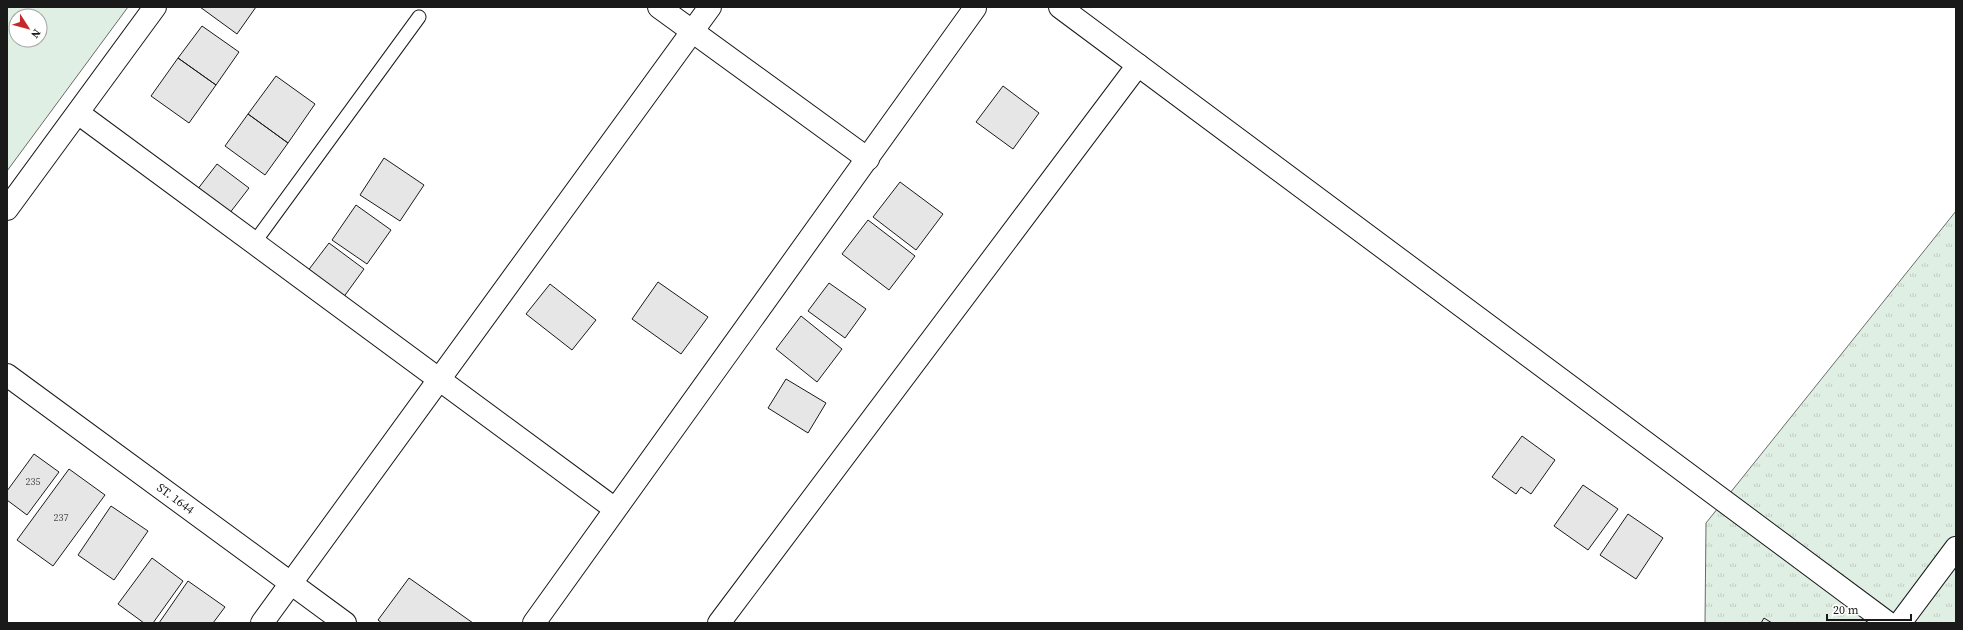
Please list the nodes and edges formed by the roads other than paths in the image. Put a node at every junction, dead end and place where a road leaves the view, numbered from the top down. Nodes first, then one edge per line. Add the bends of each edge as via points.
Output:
1 (155, 7) edge
2 (659, 7) edge
3 (710, 7) edge
4 (1060, 7) edge
5 (976, 8) dead end
6 (419, 17) dead end
7 (692, 31) junction
8 (1138, 65) junction
9 (78, 113) junction
10 (868, 159) junction
11 (7, 209) edge
12 (254, 243) junction
13 (7, 375) edge
14 (439, 380) junction
15 (615, 510) junction
16 (1956, 548) edge
17 (290, 583) junction
18 (262, 623) edge
19 (345, 623) edge
20 (534, 623) edge
21 (719, 623) edge
22 (1888, 623) edge
23 (1900, 623) edge

1 - 9 street
2 - 7 street
3 - 7 street
4 - 8 street
5 - 10 street
6 - 12 lane
7 - 10 street
7 - 14 street
8 - 21 street
8 - 22 street
9 - 11 street
9 - 12 street
10 - 15 street
12 - 14 street
13 - 17 street, ST. 1644
14 - 15 street
14 - 17 street
15 - 20 street
16 - 23 street
17 - 18 street
17 - 19 street, ST. 1644

